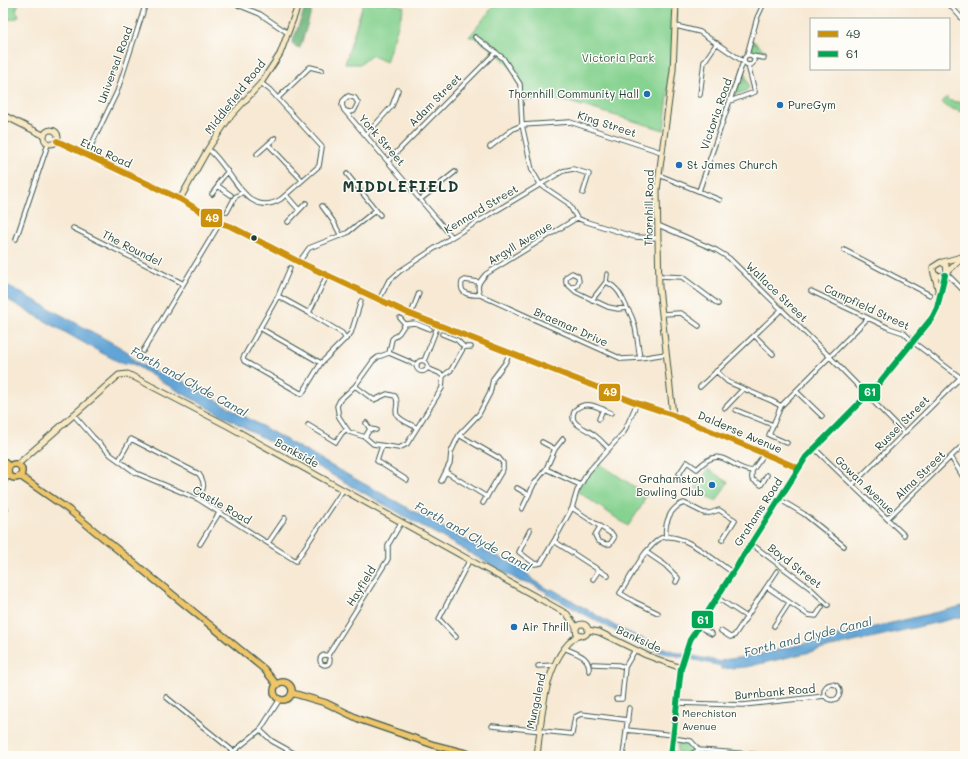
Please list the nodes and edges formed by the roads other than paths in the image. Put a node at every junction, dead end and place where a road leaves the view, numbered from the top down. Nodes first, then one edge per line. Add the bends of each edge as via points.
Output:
1 (146, 3) edge
2 (232, 3) edge
3 (299, 3) edge
4 (676, 3) edge
5 (764, 3) edge
6 (948, 3) edge
7 (965, 22) edge
8 (676, 26) junction
9 (288, 33) junction
10 (475, 37) dead end
11 (717, 43) junction
12 (496, 52) junction
13 (749, 55) junction
14 (738, 56) junction
15 (753, 62) junction
16 (743, 63) junction
17 (748, 65) junction
18 (322, 70) dead end
19 (738, 77) junction
20 (742, 79) dead end
21 (261, 83) junction
22 (398, 90) dead end
23 (700, 95) dead end
24 (278, 98) junction
25 (730, 101) junction
26 (344, 110) junction
27 (3, 115) edge
28 (522, 125) junction
29 (43, 135) junction
30 (366, 135) junction
31 (275, 138) dead end
32 (57, 141) junction
33 (48, 144) junction
34 (268, 144) junction
35 (490, 147) dead end
36 (208, 149) junction
37 (661, 152) junction
38 (87, 154) junction
39 (257, 154) dead end
40 (388, 160) junction
41 (228, 171) junction
42 (455, 172) dead end
43 (347, 174) dead end
44 (659, 175) junction
45 (302, 180) junction
46 (540, 185) junction
47 (218, 186) junction
48 (699, 191) junction
49 (243, 192) junction
50 (583, 193) dead end
51 (212, 194) dead end
52 (231, 195) dead end
53 (286, 195) junction
54 (180, 199) junction
55 (421, 199) junction
56 (720, 200) dead end
57 (306, 203) dead end
58 (322, 206) dead end
59 (299, 210) junction
60 (376, 210) junction
61 (227, 212) dead end
62 (380, 215) dead end
63 (577, 218) junction
64 (288, 222) dead end
65 (220, 223) junction
66 (658, 225) junction
67 (73, 228) dead end
68 (341, 236) junction
69 (452, 237) junction
70 (658, 238) junction
71 (16, 239) dead end
72 (844, 250) dead end
73 (965, 256) edge
74 (299, 262) junction
75 (943, 262) junction
76 (290, 268) dead end
77 (946, 273) junction
78 (607, 274) dead end
79 (934, 274) junction
80 (327, 275) junction
81 (659, 276) junction
82 (478, 282) junction
83 (606, 282) junction
84 (182, 283) junction
85 (572, 287) dead end
86 (811, 291) dead end
87 (965, 292) edge
88 (419, 293) dead end
89 (480, 295) junction
90 (930, 295) dead end
91 (278, 296) junction
92 (380, 300) junction
93 (592, 300) junction
94 (938, 300) junction
95 (361, 301) dead end
96 (718, 304) dead end
97 (627, 308) junction
98 (782, 309) junction
99 (309, 313) junction
100 (411, 314) junction
101 (662, 314) junction
102 (400, 318) dead end
103 (868, 318) junction
104 (405, 324) junction
105 (438, 325) junction
106 (699, 326) dead end
107 (260, 328) junction
108 (430, 329) dead end
109 (442, 334) dead end
110 (754, 336) junction
111 (346, 339) junction
112 (913, 342) junction
113 (471, 347) dead end
114 (464, 348) junction
115 (143, 351) dead end
116 (389, 353) junction
117 (510, 353) junction
118 (666, 354) junction
119 (773, 354) dead end
120 (829, 356) junction
121 (640, 358) junction
122 (424, 361) junction
123 (321, 364) junction
124 (417, 365) junction
125 (427, 368) junction
126 (716, 371) junction
127 (965, 373) edge
128 (443, 376) junction
129 (960, 378) junction
130 (965, 381) edge
131 (355, 386) junction
132 (700, 387) dead end
133 (743, 389) junction
134 (796, 391) junction
135 (866, 395) junction
136 (637, 403) junction
137 (780, 406) junction
138 (725, 408) dead end
139 (603, 410) junction
140 (736, 410) dead end
141 (611, 413) dead end
142 (74, 414) junction
143 (673, 414) junction
144 (822, 416) dead end
145 (599, 419) dead end
146 (366, 423) dead end
147 (308, 425) dead end
148 (773, 426) junction
149 (417, 428) junction
150 (347, 429) junction
151 (370, 429) junction
152 (376, 430) dead end
153 (904, 433) junction
154 (459, 435) junction
155 (364, 437) junction
156 (563, 439) dead end
157 (542, 442) dead end
158 (787, 443) dead end
159 (965, 443) edge
160 (382, 446) junction
161 (814, 448) junction
162 (554, 449) junction
163 (609, 449) junction
164 (765, 453) junction
165 (951, 457) junction
166 (119, 460) junction
167 (3, 461) edge
168 (18, 464) junction
169 (9, 466) junction
170 (798, 468) junction
171 (546, 469) junction
172 (752, 471) junction
173 (446, 472) junction
174 (679, 474) dead end
175 (9, 475) junction
176 (767, 475) dead end
177 (20, 476) junction
178 (407, 480) dead end
179 (965, 480) edge
180 (441, 481) dead end
181 (3, 484) edge
182 (580, 485) junction
183 (852, 485) junction
184 (517, 488) dead end
185 (342, 490) junction
186 (529, 495) junction
187 (486, 498) junction
188 (198, 499) junction
189 (779, 499) junction
190 (483, 504) dead end
191 (572, 508) junction
192 (522, 509) dead end
193 (219, 513) junction
194 (285, 518) dead end
195 (887, 519) junction
196 (401, 523) junction
197 (600, 527) junction
198 (530, 530) dead end
199 (904, 535) dead end
200 (666, 537) junction
201 (722, 540) dead end
202 (554, 541) junction
203 (268, 543) junction
204 (750, 543) junction
205 (200, 544) dead end
206 (844, 546) dead end
207 (646, 552) junction
208 (469, 561) junction
209 (599, 570) junction
210 (777, 571) dead end
211 (732, 572) junction
212 (608, 576) dead end
213 (593, 580) dead end
214 (676, 582) dead end
215 (767, 587) junction
216 (716, 597) junction
217 (790, 603) junction
218 (828, 605) dead end
219 (822, 607) dead end
220 (658, 613) dead end
221 (747, 617) junction
222 (698, 626) junction
223 (774, 626) dead end
224 (576, 627) junction
225 (588, 630) junction
226 (721, 631) dead end
227 (712, 634) dead end
228 (578, 635) junction
229 (456, 637) dead end
230 (564, 648) junction
231 (635, 650) junction
232 (328, 655) dead end
233 (593, 664) dead end
234 (554, 665) junction
235 (538, 666) dead end
236 (625, 667) junction
237 (681, 668) junction
238 (589, 671) dead end
239 (277, 685) junction
240 (292, 693) junction
241 (825, 696) junction
242 (166, 697) dead end
243 (280, 699) junction
244 (616, 699) dead end
245 (678, 703) junction
246 (629, 708) dead end
247 (628, 720) junction
248 (492, 726) dead end
249 (260, 730) junction
250 (540, 730) junction
251 (626, 730) junction
252 (673, 737) junction
253 (700, 750) junction
254 (233, 751) junction
255 (671, 755) edge
256 (228, 756) edge
257 (299, 756) edge
258 (477, 756) edge
259 (534, 756) edge
260 (537, 756) edge
261 (623, 756) edge
262 (774, 756) edge

1 - 38 street, Universal Road via 117,92
2 - 9 street via 260,14
3 - 9 street, Middlefield Road
4 - 8 street, Thornhill Road
5 - 13 street via 750,40
6 - 7 street
8 - 11 street via 700,32
8 - 37 street, Thornhill Road via 673,70
9 - 21 street, Middlefield Road via 280,54
10 - 12 street
11 - 14 street
11 - 23 street via 704,62
12 - 28 street via 520,84
12 - 40 street, Adam Street
13 - 14 street
13 - 15 street
13 - 15 street via 764,58
13 - 16 street, Victoria Road
14 - 16 street
15 - 17 street
16 - 17 street
16 - 19 street, Victoria Road
17 - 25 street via 755,92
18 - 24 street via 310,67
19 - 20 street
19 - 25 street, Victoria Road
21 - 24 street
21 - 36 street, Middlefield Road via 229,118
22 - 30 street via 392,106
24 - 45 street via 322,146 319,166
25 - 48 street, Victoria Road
26 - 26 street, York Street via 343,101 348,96 355,98 358,103 354,111
26 - 30 street, York Street
27 - 29 street
28 - 35 street
28 - 37 street, King Street via 570,122
28 - 46 street via 532,170
29 - 32 street via 48,130 53,130 57,133
29 - 33 street
30 - 40 street, York Street
31 - 34 street
32 - 33 street
32 - 38 street, Etna Road
33 - 71 street
34 - 39 street
34 - 45 street
36 - 41 street via 221,160
36 - 54 street, Middlefield Road
37 - 44 street, Thornhill Road
38 - 54 street, Etna Road
40 - 55 street, York Street
41 - 47 street
41 - 49 street
42 - 55 street
43 - 60 street
44 - 48 street
44 - 66 street, Thornhill Road
45 - 53 street
46 - 50 street, Kennard Street via 564,171 573,169 589,174
46 - 63 street via 568,202
46 - 69 street, Kennard Street
47 - 51 street
47 - 52 street
48 - 56 street
49 - 53 street via 252,201 264,205 276,203
49 - 61 street via 235,197
53 - 59 street
54 - 65 street, Etna Road
55 - 69 street, York Street
57 - 59 street
58 - 68 street
59 - 64 street
60 - 62 street
60 - 68 street
63 - 70 street via 635,237
63 - 82 street, Argyll Avenue via 486,274
65 - 74 street, Etna Road
65 - 84 street
66 - 70 street, Thornhill Road
66 - 98 street, Wallace Street via 729,258
67 - 84 street, The Roundel
68 - 74 street via 313,244 305,251
69 - 92 street, Kennard Street via 393,276
70 - 81 street, Thornhill Road
72 - 90 street
73 - 75 street
73 - 77 street
74 - 80 street, Etna Road
75 - 77 street via 946,265
75 - 79 street via 934,264
76 - 91 street
77 - 79 street via 939,276
77 - 87 street
77 - 94 street, Grahams Road
78 - 83 street
79 - 94 street, Grahams Road via 938,286
80 - 92 street, Etna Road
80 - 99 street
81 - 96 street via 682,277
81 - 101 street, Thornhill Road
82 - 89 street
82 - 89 street, Braemar Drive via 465,280 460,287 462,292 469,295
83 - 93 street
83 - 97 street via 613,285
84 - 115 street
85 - 93 street via 576,292
86 - 103 street, Campfield Street
88 - 100 street
89 - 121 street, Braemar Drive via 613,356 622,359
91 - 99 street
91 - 107 street
92 - 100 street, Etna Road
93 - 97 street via 618,309
94 - 112 street, Grahams Road via 932,318
95 - 111 street via 351,333
97 - 121 street via 634,323
98 - 110 street
98 - 120 street, Wallace Street
99 - 111 street
100 - 105 street, Etna Road
101 - 106 street via 681,313
101 - 118 street, Thornhill Road
102 - 104 street
103 - 112 street, Campfield Street via 904,333
103 - 120 street
104 - 108 street via 414,323
104 - 116 street via 392,339
105 - 117 street, Etna Road
105 - 122 street
107 - 123 street
107 - 123 street via 243,358 244,361 302,394
109 - 114 street via 457,340
110 - 119 street
110 - 126 street
111 - 123 street
112 - 129 street, Campfield Street
112 - 135 street, Grahams Road
113 - 114 street
114 - 128 street via 451,370
116 - 124 street
116 - 131 street via 373,361
117 - 136 street, Etna Road
117 - 154 street via 493,379 490,393 480,414
118 - 121 street, Braemar Drive
118 - 143 street, Thornhill Road
120 - 134 street
120 - 135 street, Wallace Street
122 - 124 street
122 - 125 street
124 - 125 street via 420,372
125 - 128 street
126 - 132 street
126 - 133 street via 728,382
127 - 129 street, Russel Street
128 - 149 street via 442,388
129 - 130 street, Campfield Street
129 - 153 street, Russel Street
131 - 149 street via 374,400 387,394 395,396 398,402 398,416
131 - 150 street via 337,406 339,417
133 - 137 street
133 - 138 street
134 - 137 street
134 - 144 street
135 - 153 street, Wallace Street
135 - 161 street, Grahams Road
136 - 143 street, Etna Road
136 - 163 street via 624,432
137 - 148 street
139 - 141 street
139 - 145 street
139 - 163 street via 586,404 575,410 573,416 576,424 594,434
140 - 148 street
142 - 166 street, Castle Road via 93,437
142 - 168 street, Bankside
142 - 185 street, Bankside via 119,375 128,374
143 - 164 street, Dalderse Avenue
146 - 151 street
147 - 150 street via 336,442
148 - 158 street via 769,435
149 - 160 street via 403,447
150 - 155 street via 352,434
151 - 152 street
151 - 155 street
153 - 183 street, Russel Street
154 - 173 street
154 - 187 street via 499,458 503,463 503,469
155 - 160 street via 370,443
156 - 162 street
157 - 162 street
159 - 165 street, Alma Street
160 - 178 street via 377,461
161 - 170 street, Grahams Road
161 - 183 street, Gowan Avenue
162 - 171 street
163 - 182 street
164 - 170 street, Dalderse Avenue
164 - 172 street
165 - 179 street
165 - 195 street, Alma Street
166 - 188 street, Castle Road via 136,473
166 - 188 street via 131,439 199,474 204,489
167 - 169 main road
168 - 169 main road
168 - 177 main road via 22,471
169 - 175 main road
170 - 189 street, Grahams Road
171 - 182 street
171 - 186 street
172 - 174 street via 747,471 726,459 715,457 697,469 687,462
172 - 176 street via 752,480 761,485
173 - 180 street
173 - 187 street
175 - 177 main road via 13,478
175 - 181 street
177 - 239 main road via 69,510 264,669
182 - 191 street
183 - 195 street, Gowan Avenue
184 - 186 street
185 - 196 street, Bankside
185 - 203 street, Castle Road via 296,561
186 - 192 street
187 - 190 street
188 - 193 street, Castle Road
189 - 204 street, Grahams Road
189 - 206 street via 804,514
191 - 197 street
191 - 202 street
193 - 203 street, Castle Road
193 - 205 street
194 - 203 street
195 - 199 street, Gowan Avenue
196 - 208 street, Bankside
196 - 232 street, Hayfield via 388,545 388,559
197 - 197 street via 613,535 610,544 597,539 595,535
198 - 202 street via 519,552 535,564 541,563
200 - 201 street via 668,518 677,505 684,503 704,513 710,514 719,510 735,520
200 - 207 street via 659,539
200 - 211 street via 686,541
202 - 209 street
204 - 211 street, Grahams Road
204 - 218 street, Boyd Street via 810,588
207 - 214 street via 665,565 678,578
207 - 220 street via 619,595
208 - 224 street, Bankside via 567,614
208 - 229 street via 439,619
209 - 212 street
209 - 213 street
210 - 215 street
211 - 216 street, Grahams Road
215 - 217 street
215 - 221 street
216 - 221 street
216 - 222 street, Grahams Road
217 - 219 street via 808,615 816,616
217 - 223 street
221 - 226 street via 734,636 730,637
222 - 227 street
222 - 237 street, Grahams Road
224 - 225 street via 583,624
224 - 228 street
225 - 228 street via 585,635
225 - 231 street, Bankside via 606,635
228 - 230 street, Mungalend
230 - 234 street, Mungalend
230 - 238 street via 587,659
231 - 236 street
231 - 237 street, Bankside
233 - 236 street
234 - 235 street
234 - 250 street, Mungalend via 544,701
236 - 244 street via 622,699
237 - 245 street, Grahams Road
239 - 240 main road via 282,682 289,684
239 - 243 main road via 275,695
240 - 243 main road via 287,699
240 - 258 main road via 326,703 361,720 434,745
241 - 241 street via 824,690 830,684 840,689 840,696 836,700 830,700
241 - 245 street, Burnbank Road via 743,705
242 - 254 street
243 - 249 street
245 - 252 street, Grahams Road
246 - 247 street
247 - 250 street via 581,714 575,717 572,734
247 - 251 street
248 - 250 street
249 - 254 street
249 - 257 street via 272,741
250 - 260 street, Mungalend
251 - 252 street
251 - 261 street
252 - 253 street via 691,741
252 - 255 street, Grahams Road
253 - 255 street via 689,755
253 - 262 street
254 - 256 street
259 - 260 main road

